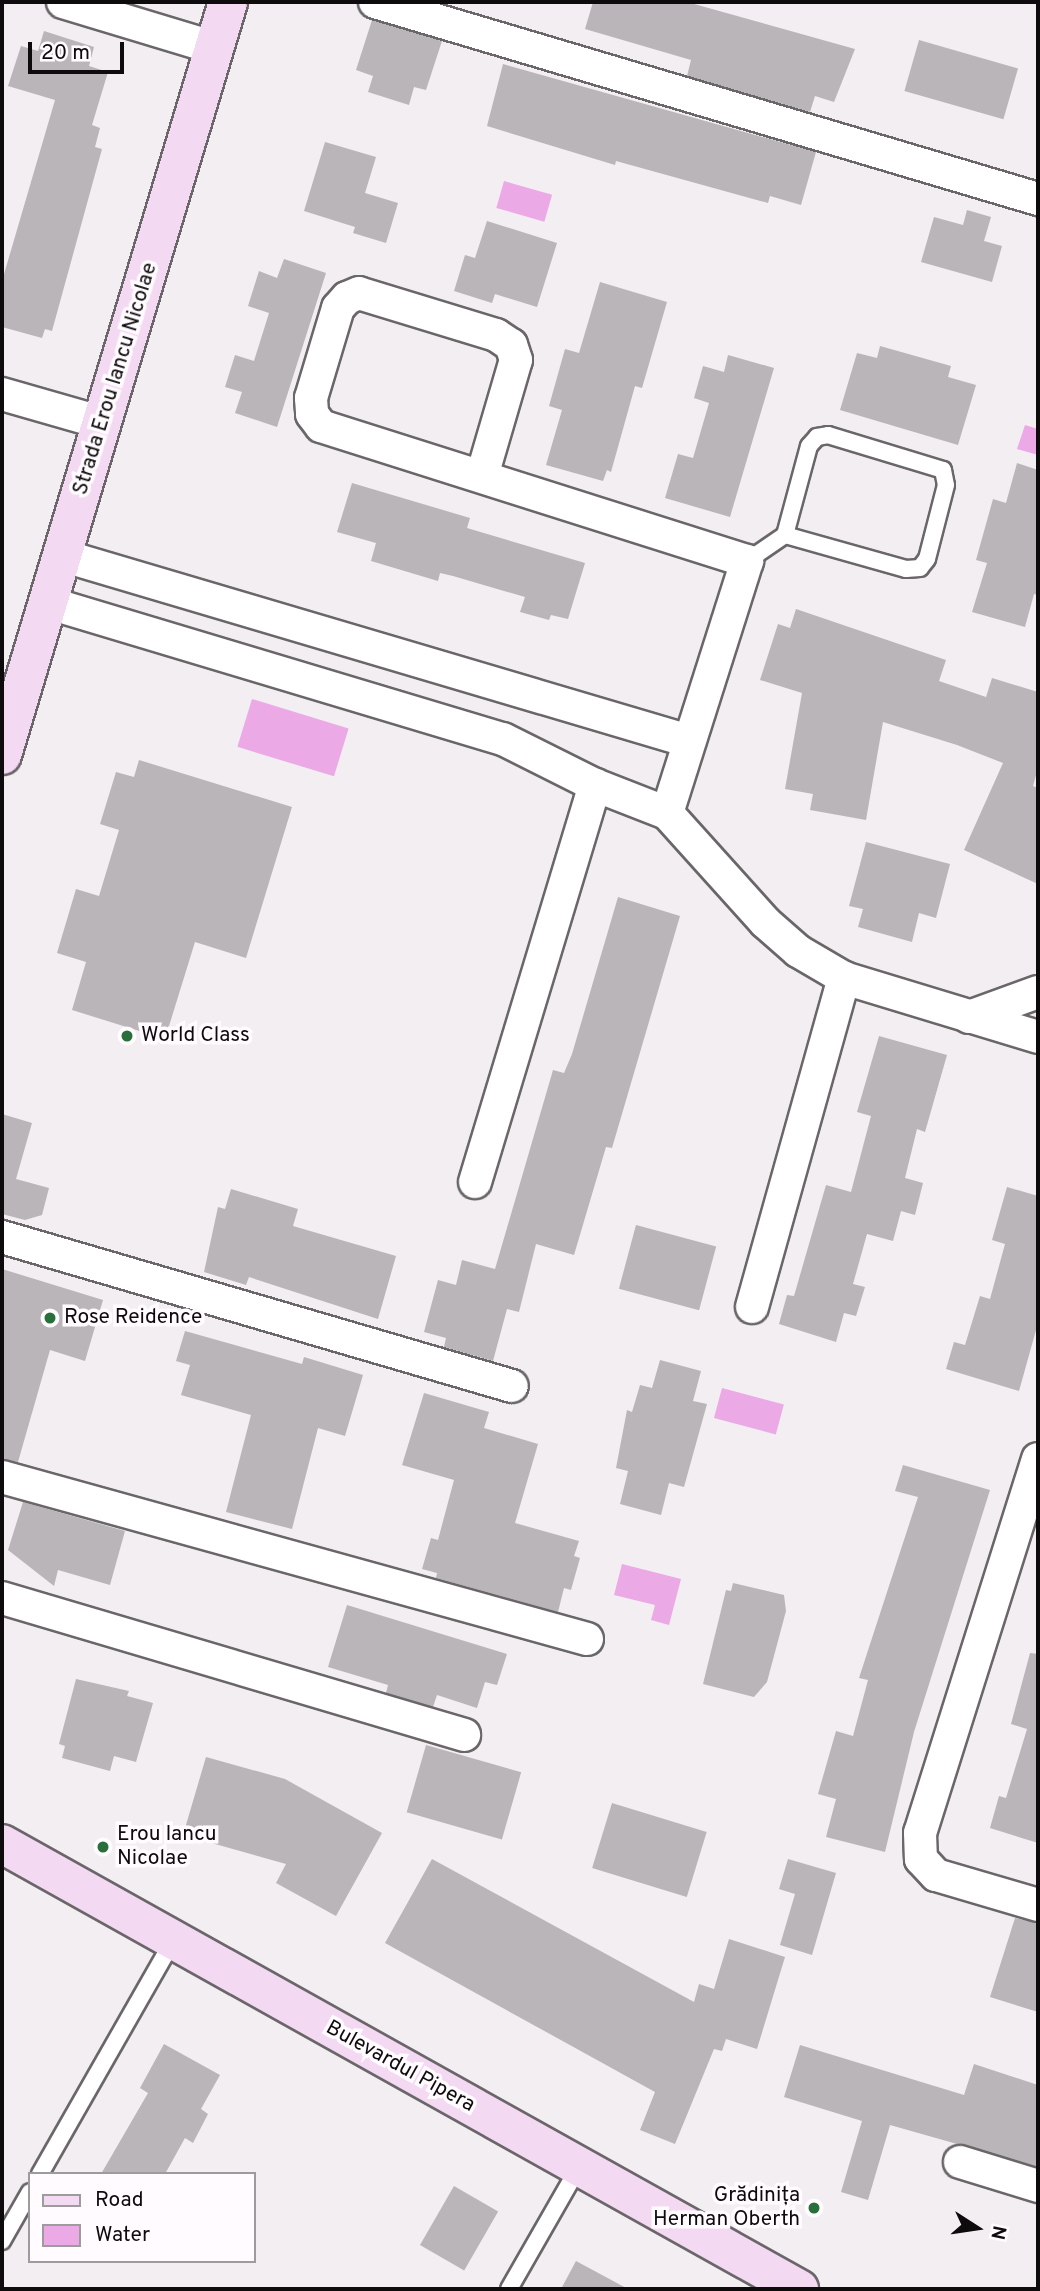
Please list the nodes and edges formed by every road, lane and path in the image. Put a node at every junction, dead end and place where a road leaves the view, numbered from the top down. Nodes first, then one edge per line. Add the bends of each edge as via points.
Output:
1 (63, 2) edge
2 (228, 2) edge
3 (375, 2) edge
4 (215, 48) junction
5 (1038, 199) edge
6 (2, 394) edge
7 (103, 423) junction
8 (482, 476) junction
9 (785, 536) junction
10 (64, 556) junction
11 (747, 561) junction
12 (49, 603) junction
13 (690, 741) junction
14 (2, 755) edge
15 (596, 785) junction
16 (667, 813) junction
17 (844, 978) junction
18 (1038, 992) edge
19 (970, 1017) junction
20 (1038, 1037) edge
21 (475, 1182) dead end
22 (2, 1237) edge
23 (751, 1307) dead end
24 (512, 1386) dead end
25 (1038, 1459) edge
26 (2, 1477) edge
27 (2, 1598) edge
28 (587, 1639) dead end
29 (464, 1735) dead end
30 (2, 1844) edge
31 (1038, 1905) edge
32 (173, 1941) junction
33 (960, 2162) dead end
34 (579, 2167) junction
35 (41, 2172) edge
36 (1038, 2186) edge
37 (28, 2196) edge
38 (2, 2241) edge
39 (755, 2278) edge
40 (509, 2289) edge
41 (800, 2289) edge

1 - 4 street
2 - 4 main road, Strada Erou Iancu Nicolae
3 - 5 street
4 - 7 main road, Strada Erou Iancu Nicolae
6 - 7 street
7 - 10 main road, Strada Erou Iancu Nicolae
8 - 8 street via 321,426 312,414 311,398 338,308 348,298 359,293 496,335 511,345 516,360
8 - 11 street
9 - 9 lane via 906,569 920,568 927,559 946,485 943,470 828,435 817,437 809,446
9 - 11 lane
10 - 12 main road, Strada Erou Iancu Nicolae
10 - 13 street
11 - 13 street
12 - 14 main road, Strada Erou Iancu Nicolae
12 - 15 street via 503,739
13 - 16 street
15 - 16 street
15 - 21 street
16 - 17 street via 765,922 798,951
17 - 19 street
17 - 23 street
18 - 19 street
19 - 20 street
22 - 24 street
25 - 31 street via 920,1833 921,1859 936,1875
26 - 28 street
27 - 29 street
30 - 32 main road, Bulevardul Pipera
32 - 34 main road, Bulevardul Pipera
32 - 35 lane
33 - 36 street
34 - 39 main road, Bulevardul Pipera
34 - 40 lane
37 - 38 lane
39 - 41 main road, Bulevardul Pipera

